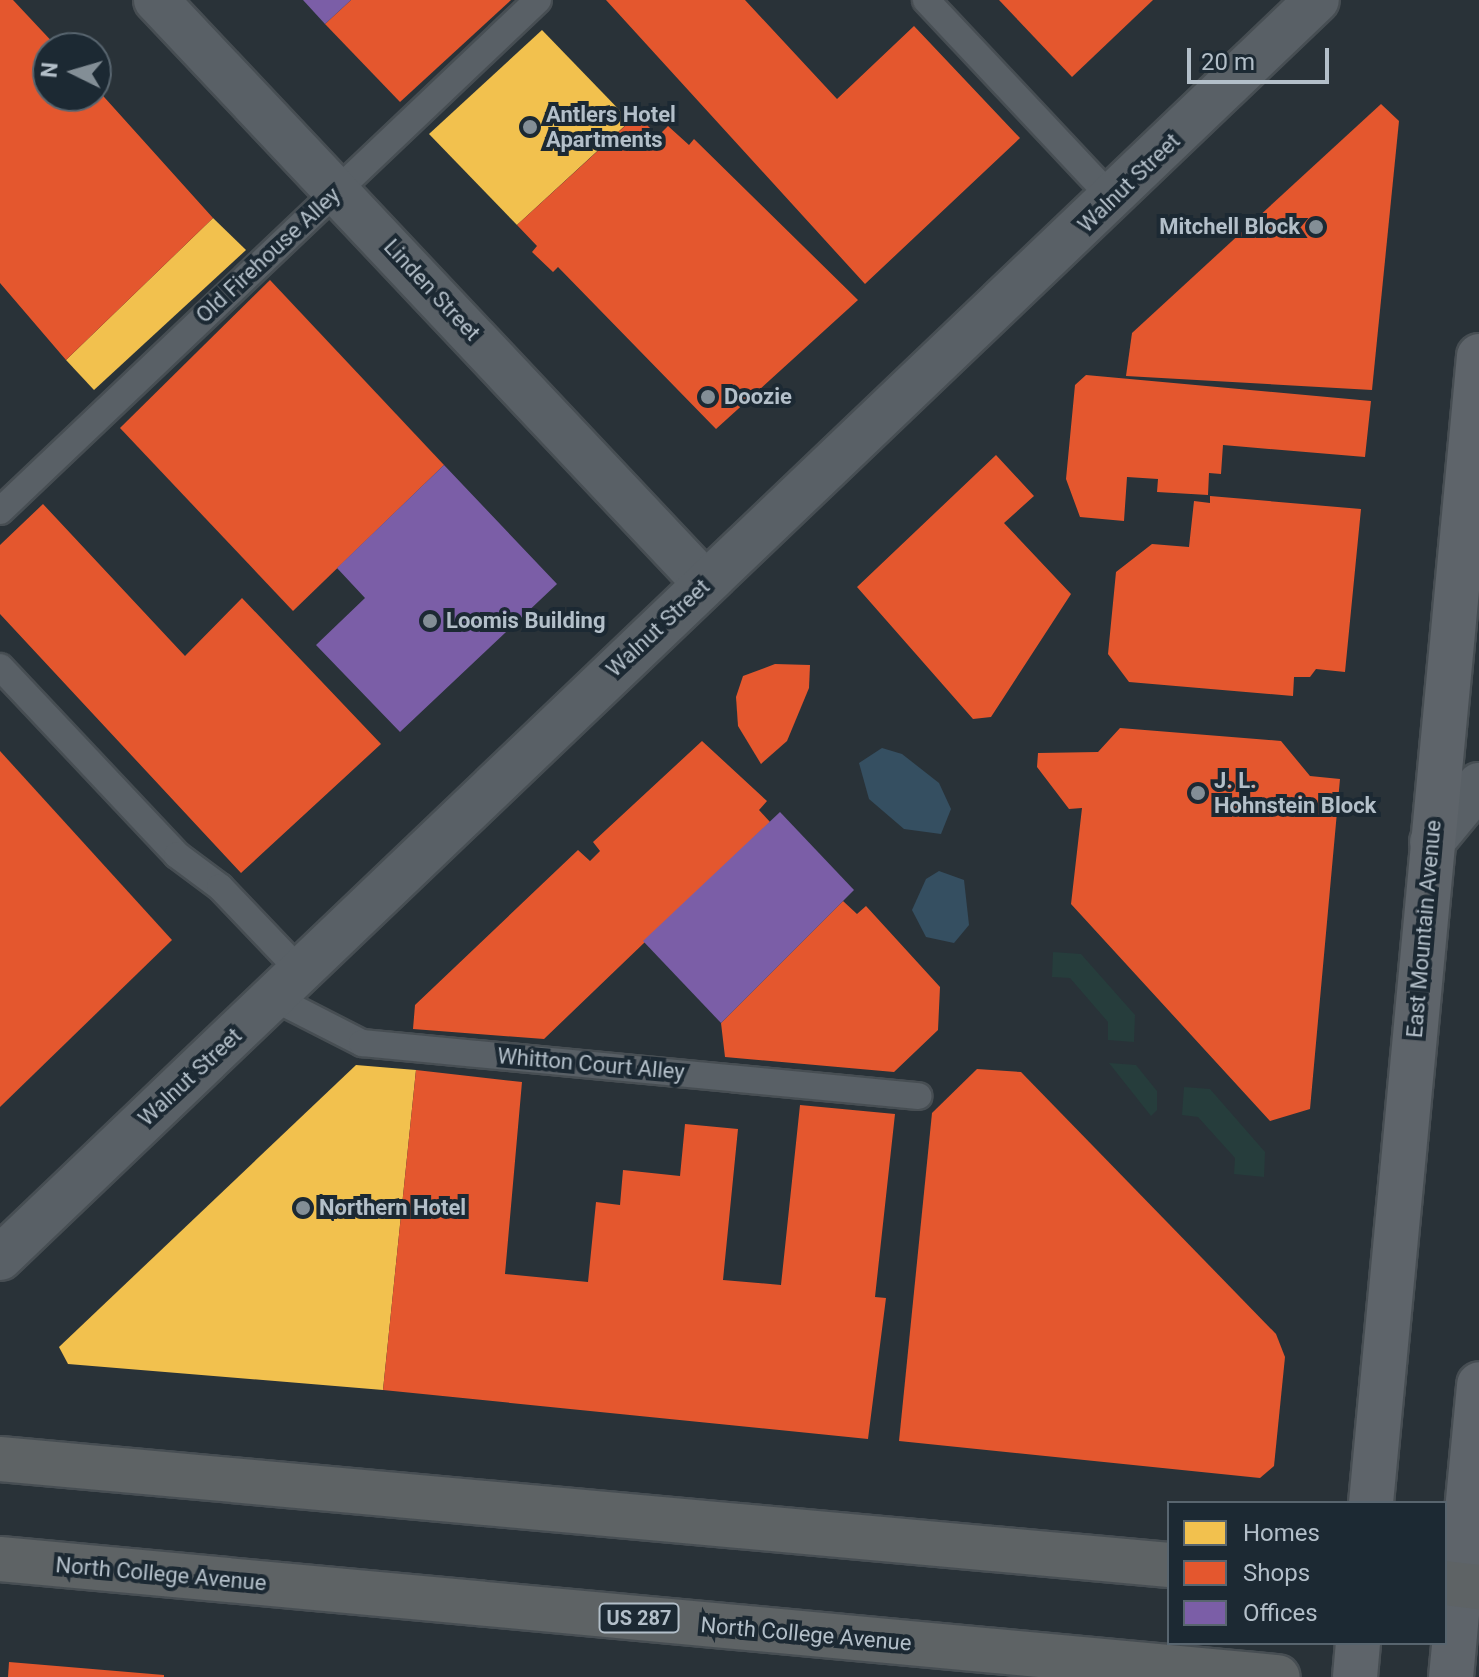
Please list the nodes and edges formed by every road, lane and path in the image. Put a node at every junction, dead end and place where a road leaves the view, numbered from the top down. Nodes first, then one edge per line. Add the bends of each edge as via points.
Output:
1 (156, 0) edge
2 (538, 0) edge
3 (926, 0) edge
4 (1317, 0) edge
5 (338, 189) junction
6 (1113, 199) junction
7 (1479, 356) edge
8 (1475, 435) edge
9 (0, 511) edge
10 (705, 583) junction
11 (0, 667) edge
12 (1479, 785) edge
13 (1432, 842) junction
14 (287, 984) junction
15 (918, 1096) dead end
16 (4, 1249) edge
17 (1479, 1384) edge
18 (0, 1459) edge
19 (1371, 1501) edge
20 (0, 1559) edge
21 (1167, 1565) edge
22 (1461, 1585) edge
23 (1358, 1645) edge
24 (1278, 1677) edge
25 (1355, 1677) edge
26 (1451, 1677) edge

1 - 5 street, Linden Street
2 - 5 lane, Old Firehouse Alley
3 - 6 lane
4 - 6 street, Walnut Street
5 - 9 lane, Old Firehouse Alley
5 - 10 street, Linden Street
6 - 10 street, Walnut Street
7 - 8 street, East Mountain Avenue
8 - 13 street, East Mountain Avenue
10 - 14 street, Walnut Street
11 - 14 lane via 177,855 220,887
12 - 13 street
13 - 19 street, East Mountain Avenue
14 - 15 lane, Whitton Court Alley via 362,1043
14 - 16 street, Walnut Street
17 - 22 street
18 - 21 highway
20 - 24 highway, North College Avenue / US 287
22 - 26 street
23 - 25 street

